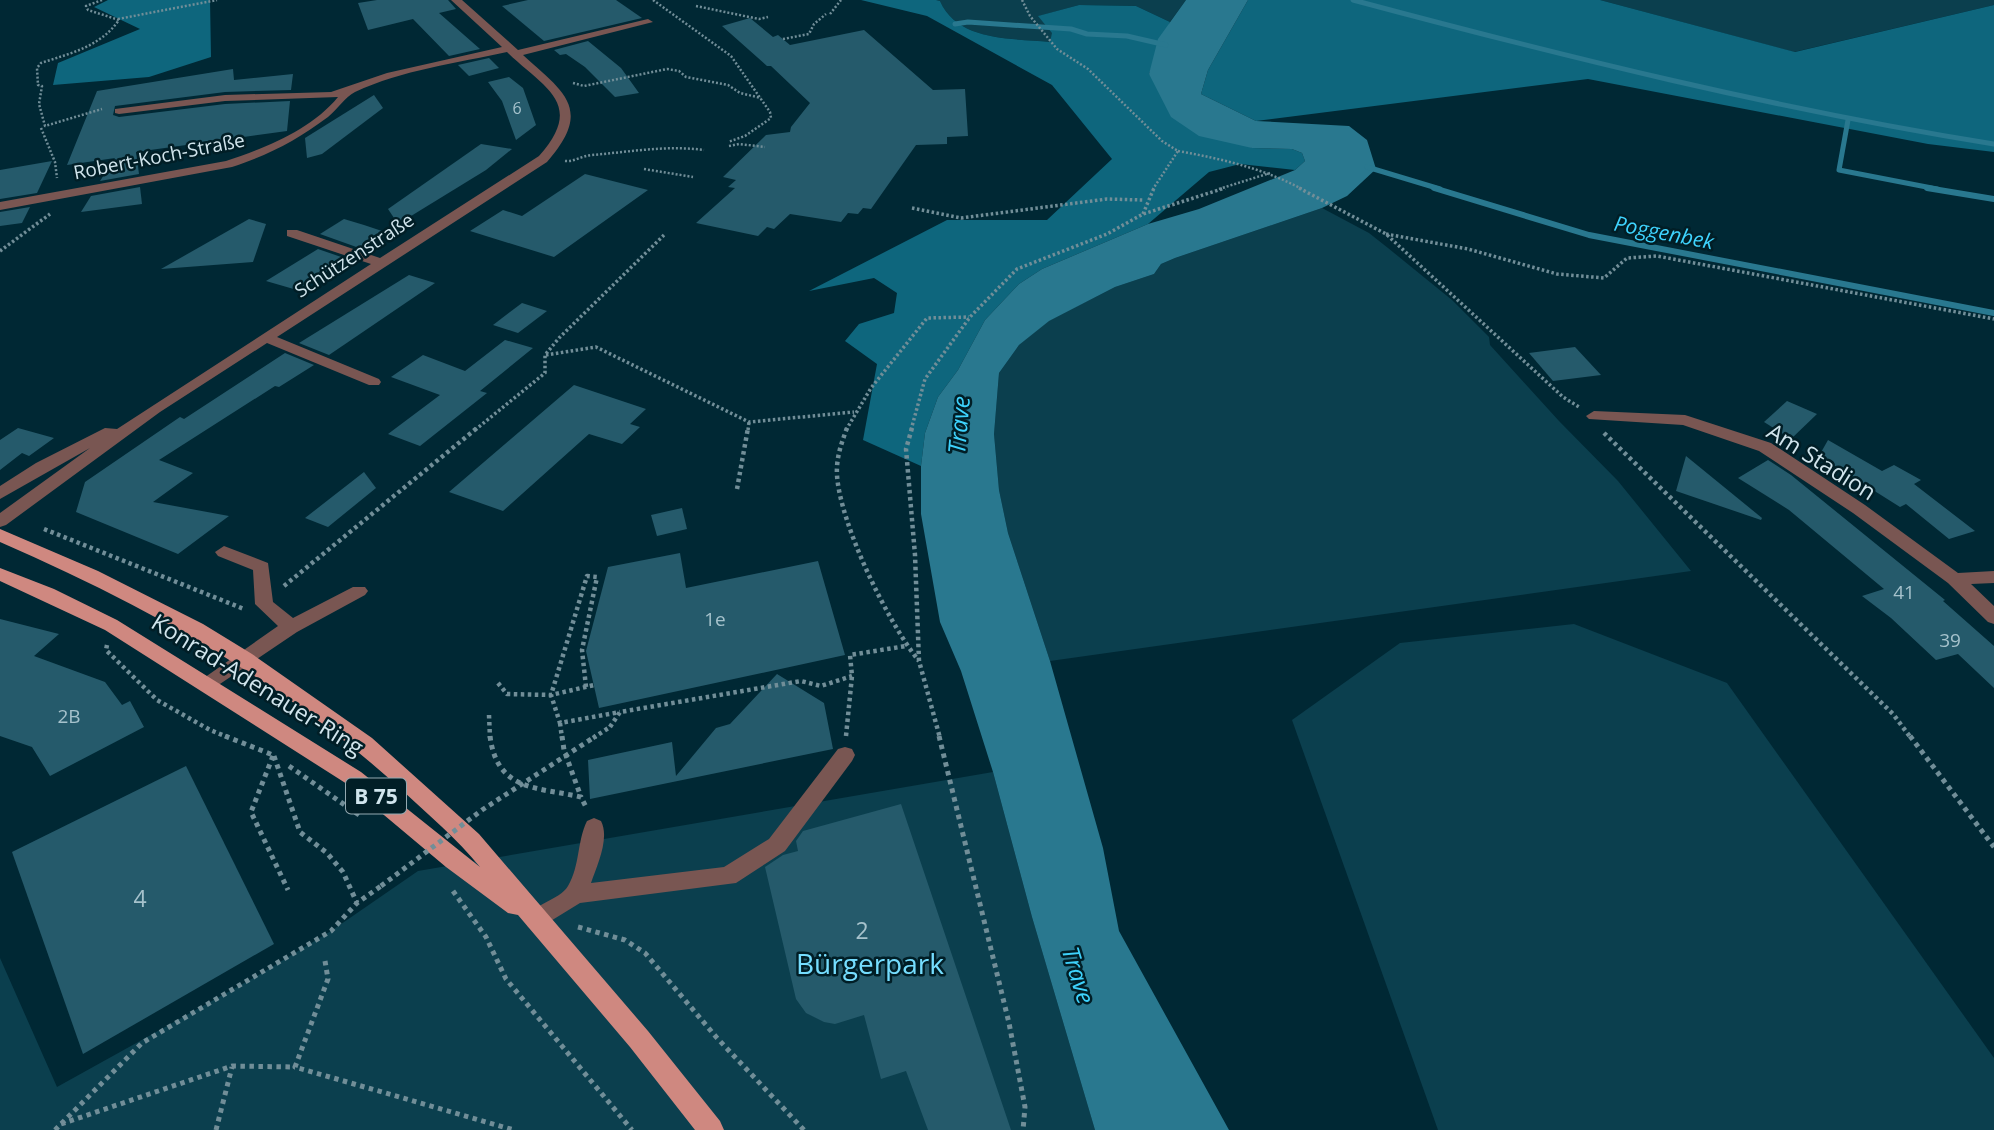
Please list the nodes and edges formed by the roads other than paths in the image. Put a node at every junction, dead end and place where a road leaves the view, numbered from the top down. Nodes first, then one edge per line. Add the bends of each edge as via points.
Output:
1 (456, 0) edge
2 (648, 22) dead end
3 (512, 51) junction
4 (348, 91) junction
5 (119, 111) dead end
6 (0, 206) edge
7 (292, 233) dead end
8 (379, 262) junction
9 (265, 337) junction
10 (374, 382) dead end
11 (155, 409) junction
12 (1594, 416) road end
13 (0, 494) edge
14 (0, 521) edge
15 (0, 535) edge
16 (224, 552) dead end
17 (0, 574) edge
18 (1994, 577) edge
19 (1954, 579) junction
20 (359, 591) dead end
21 (1994, 617) edge
22 (291, 627) junction
23 (245, 659) junction
24 (208, 685) junction
25 (845, 755) road end
26 (594, 827) road end
27 (576, 894) junction
28 (536, 920) junction
29 (711, 1130) edge

1 - 3 street
2 - 3 street, Robert-Koch-Straße
3 - 4 street, Robert-Koch-Straße via 391,75
3 - 8 street, Schützenstraße via 564,102 567,114 559,141 543,159
4 - 5 street via 225,98
4 - 6 street, Robert-Koch-Straße via 295,137 265,152 228,164
7 - 8 street
8 - 9 street, Schützenstraße
9 - 10 street
9 - 11 street, Schützenstraße
11 - 13 street, Schützenstraße
11 - 14 street, Schützenstraße
12 - 19 street, Am Stadion via 1685,420 1765,447
15 - 23 main road, Konrad-Adenauer-Ring / B 75 via 92,575
16 - 22 street via 262,567 264,604
17 - 24 main road, Konrad-Adenauer-Ring / B 75 via 111,625
18 - 19 street
19 - 21 street, Am Stadion
20 - 22 street
22 - 23 street
23 - 24 street
23 - 28 main road, Konrad-Adenauer-Ring / B 75 via 365,744 412,785 471,840
24 - 28 main road, Konrad-Adenauer-Ring / B 75 via 354,778
25 - 27 street via 777,845 728,876
26 - 27 street via 590,858
27 - 28 street
28 - 29 main road, Konrad-Adenauer-Ring / B 75

